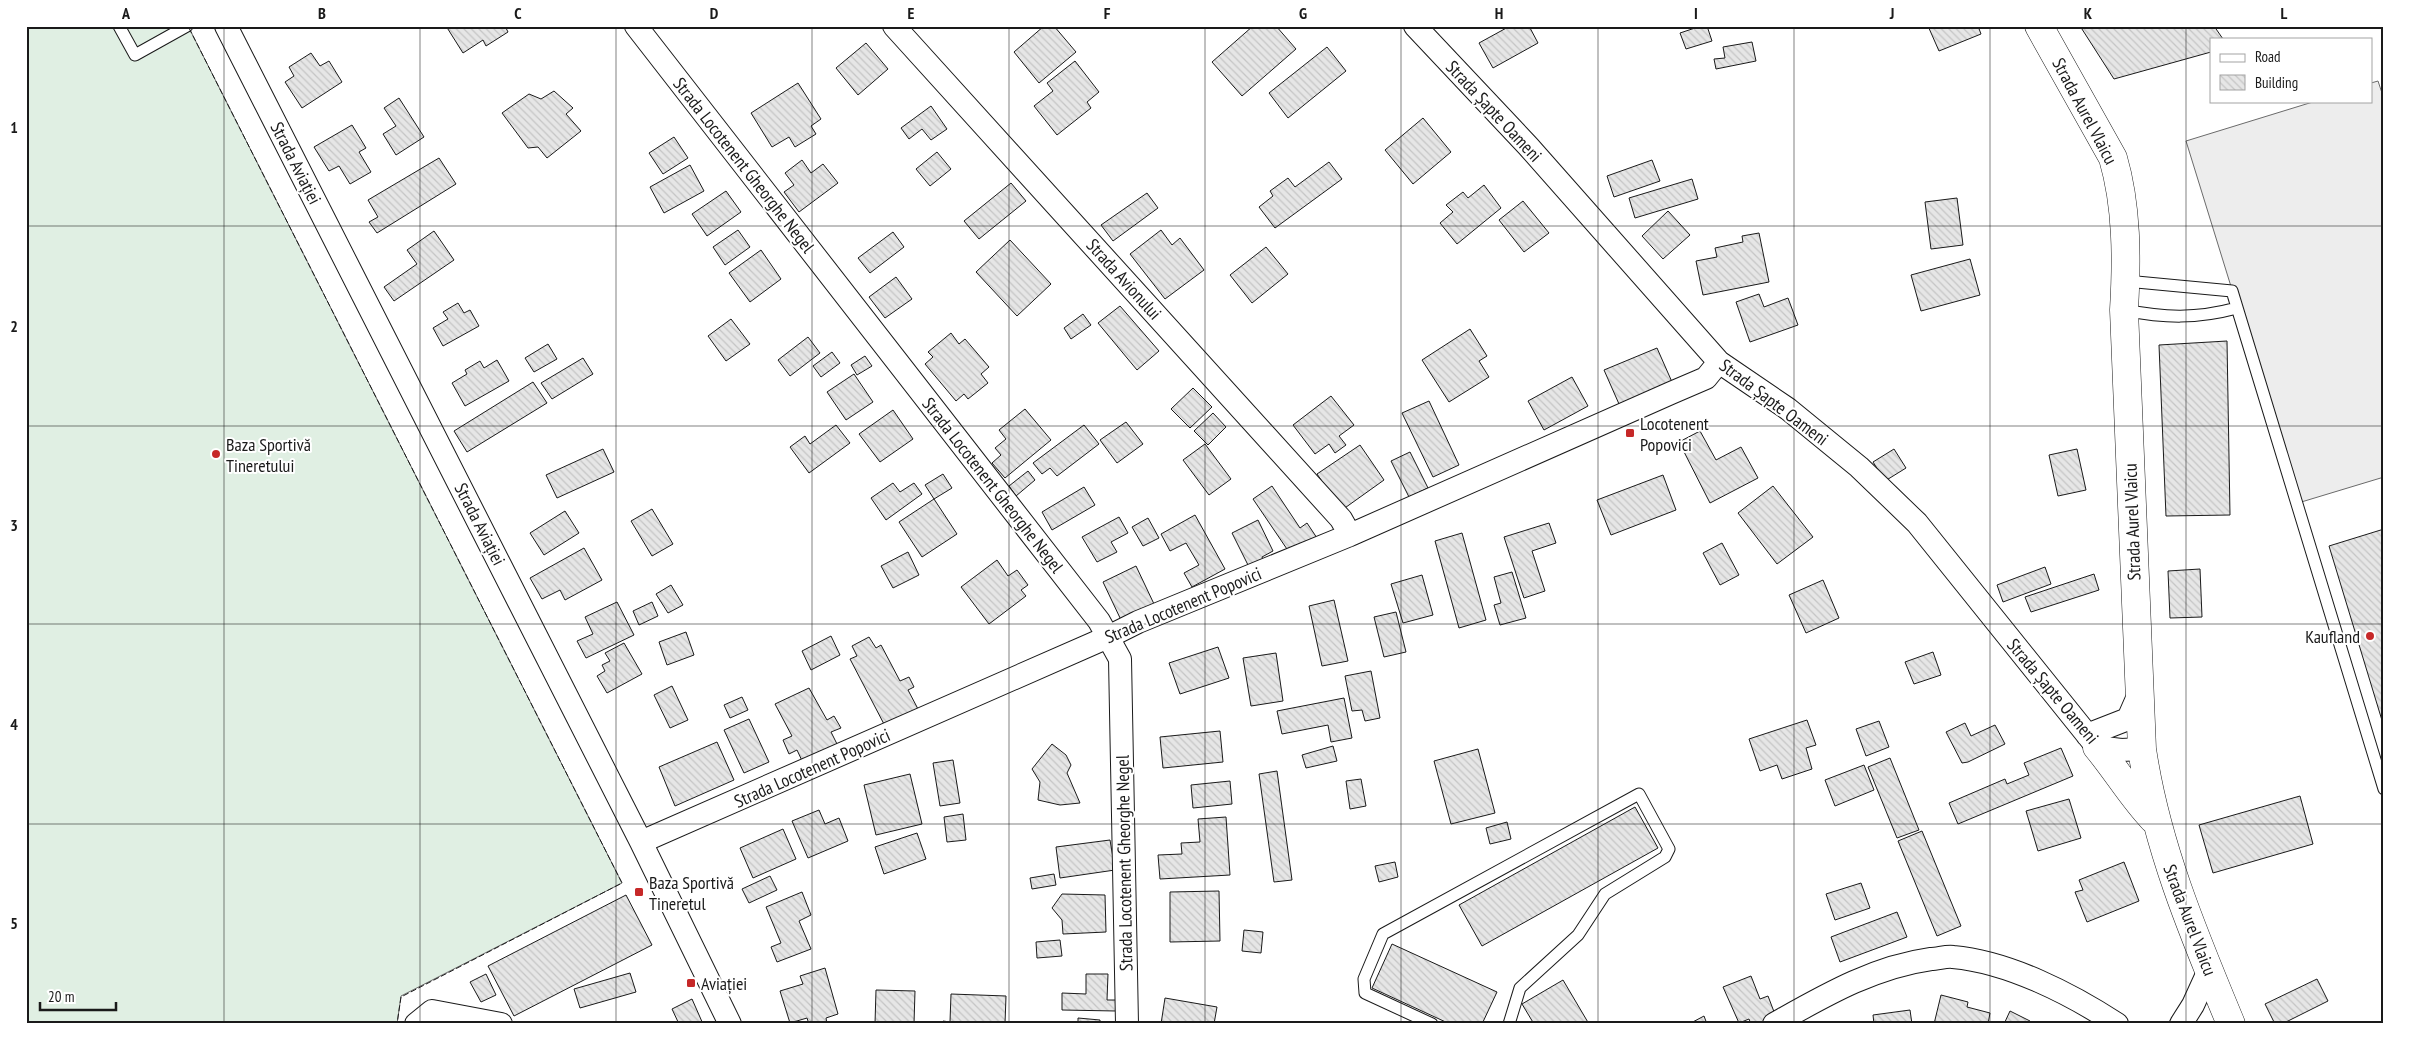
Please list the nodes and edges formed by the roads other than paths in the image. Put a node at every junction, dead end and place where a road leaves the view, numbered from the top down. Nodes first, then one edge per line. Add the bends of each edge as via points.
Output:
1 (119, 26) edge
2 (187, 26) edge
3 (226, 26) edge
4 (636, 26) edge
5 (894, 26) edge
6 (1415, 26) edge
7 (2039, 26) edge
8 (2126, 281) junction
9 (2237, 308) junction
10 (2124, 310) junction
11 (1719, 362) junction
12 (1350, 535) junction
13 (1108, 637) junction
14 (2139, 694) junction
15 (2092, 741) junction
16 (2142, 749) junction
17 (2384, 789) edge
18 (2156, 822) junction
19 (641, 842) junction
20 (2209, 970) junction
21 (2113, 1023) edge
22 (416, 1024) edge
23 (501, 1024) edge
24 (730, 1024) edge
25 (1127, 1024) edge
26 (1432, 1024) edge
27 (1509, 1024) edge
28 (1774, 1024) edge
29 (2181, 1024) edge
30 (2231, 1024) edge

1 - 2 lane via 136,55
3 - 19 street, Strada Aviației
4 - 13 street, Strada Locotenent Gheorghe Negel via 1093,613
5 - 12 street, Strada Avionului via 1341,519
6 - 11 street, Strada Șapte Oameni via 1528,146
7 - 8 street, Strada Aurel Vlaicu via 2113,158 2120,182
8 - 9 lane via 2232,291
8 - 10 street, Strada Aurel Vlaicu
9 - 10 lane via 2208,316 2170,317
9 - 17 lane
10 - 14 street, Strada Aurel Vlaicu
11 - 12 street, Strada Locotenent Popovici via 1706,378
11 - 15 street, Strada Șapte Oameni via 1788,409 1859,467 1917,523
12 - 13 street, Strada Locotenent Popovici
13 - 19 street, Strada Locotenent Popovici
13 - 25 street, Strada Locotenent Gheorghe Negel via 1120,659
14 - 15 street via 2128,719
14 - 16 street, Strada Aurel Vlaicu
15 - 16 street, Strada Șapte Oameni
15 - 18 street via 2117,771 2134,800
16 - 18 street, Strada Aurel Vlaicu
18 - 20 street, Strada Aurel Vlaicu
19 - 24 street, Strada Aviației
20 - 29 street
20 - 30 street, Strada Aurel Vlaicu
21 - 28 street via 2054,988 1996,966 1952,957 1905,963 1850,982
22 - 23 street via 432,1010
26 - 27 lane via 1364,993 1364,979 1384,934 1639,794 1669,849 1665,858 1605,894 1578,935 1520,988

